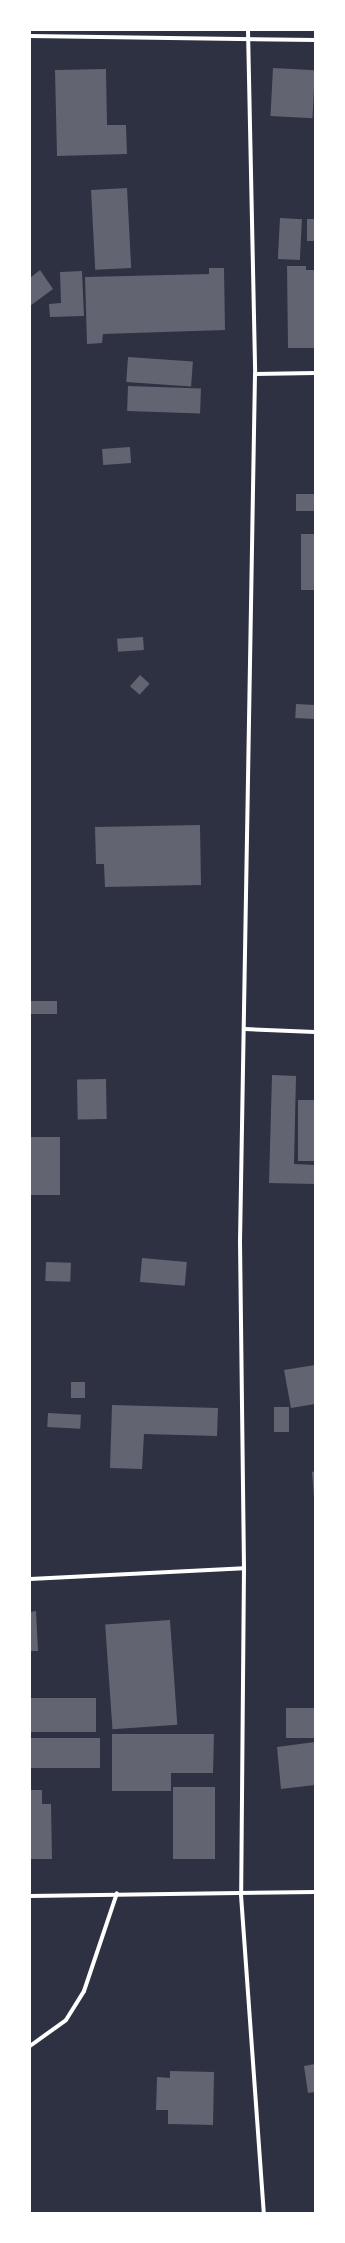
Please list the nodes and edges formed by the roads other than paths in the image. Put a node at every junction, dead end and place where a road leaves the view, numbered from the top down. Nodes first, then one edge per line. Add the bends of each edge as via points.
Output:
1 (248, 30) edge
2 (30, 36) edge
3 (247, 37) junction
4 (315, 40) edge
5 (315, 373) edge
6 (255, 374) junction
7 (245, 1029) junction
8 (315, 1032) edge
9 (244, 1568) junction
10 (30, 1579) edge
11 (315, 1892) edge
12 (118, 1893) junction
13 (241, 1895) junction
14 (30, 1896) edge
15 (30, 2046) edge
16 (264, 2213) edge

1 - 3 street
2 - 3 street via 149,39
3 - 4 street
3 - 6 street
5 - 6 street
6 - 7 street
7 - 8 street
7 - 9 street via 240,1241
9 - 10 street
9 - 13 street
11 - 13 street
12 - 13 street
12 - 14 street
12 - 15 street via 84,1991 66,2020
13 - 16 street

